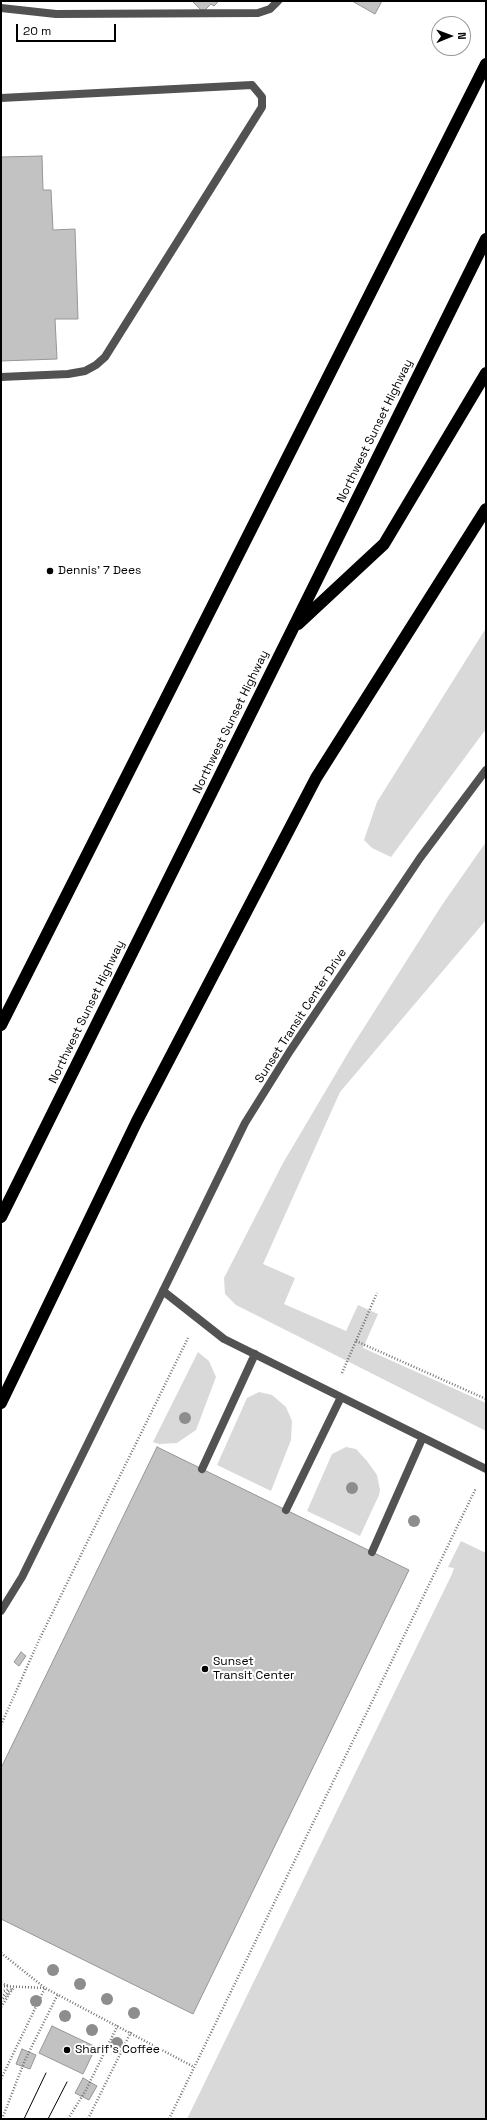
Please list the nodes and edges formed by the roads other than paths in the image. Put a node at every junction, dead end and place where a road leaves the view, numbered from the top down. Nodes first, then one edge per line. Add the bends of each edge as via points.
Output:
1 (278, 1) edge
2 (1, 8) edge
3 (486, 64) edge
4 (1, 98) edge
5 (486, 239) edge
6 (486, 372) edge
7 (1, 377) edge
8 (486, 509) edge
9 (293, 629) junction
10 (486, 770) edge
11 (1, 1025) edge
12 (1, 1217) edge
13 (163, 1291) junction
14 (254, 1354) junction
15 (337, 1395) junction
16 (1, 1403) edge
17 (422, 1439) junction
18 (202, 1469) dead end
19 (486, 1469) edge
20 (286, 1510) dead end
21 (372, 1552) dead end
22 (1, 1611) edge

1 - 2 street via 270,9 258,13 56,14
3 - 11 highway
4 - 7 street via 252,85 262,97 262,106 105,357 85,371
5 - 9 highway, Northwest Sunset Highway
6 - 9 highway via 384,544
8 - 16 highway via 316,778 137,1121
9 - 12 highway, Northwest Sunset Highway
10 - 13 street, Sunset Transit Center Drive via 416,864 290,1051 245,1123
13 - 14 street via 224,1339
13 - 22 street, Sunset Transit Center Drive via 22,1577
14 - 15 street
14 - 18 street
15 - 17 street
15 - 20 street
17 - 19 street
17 - 21 street

